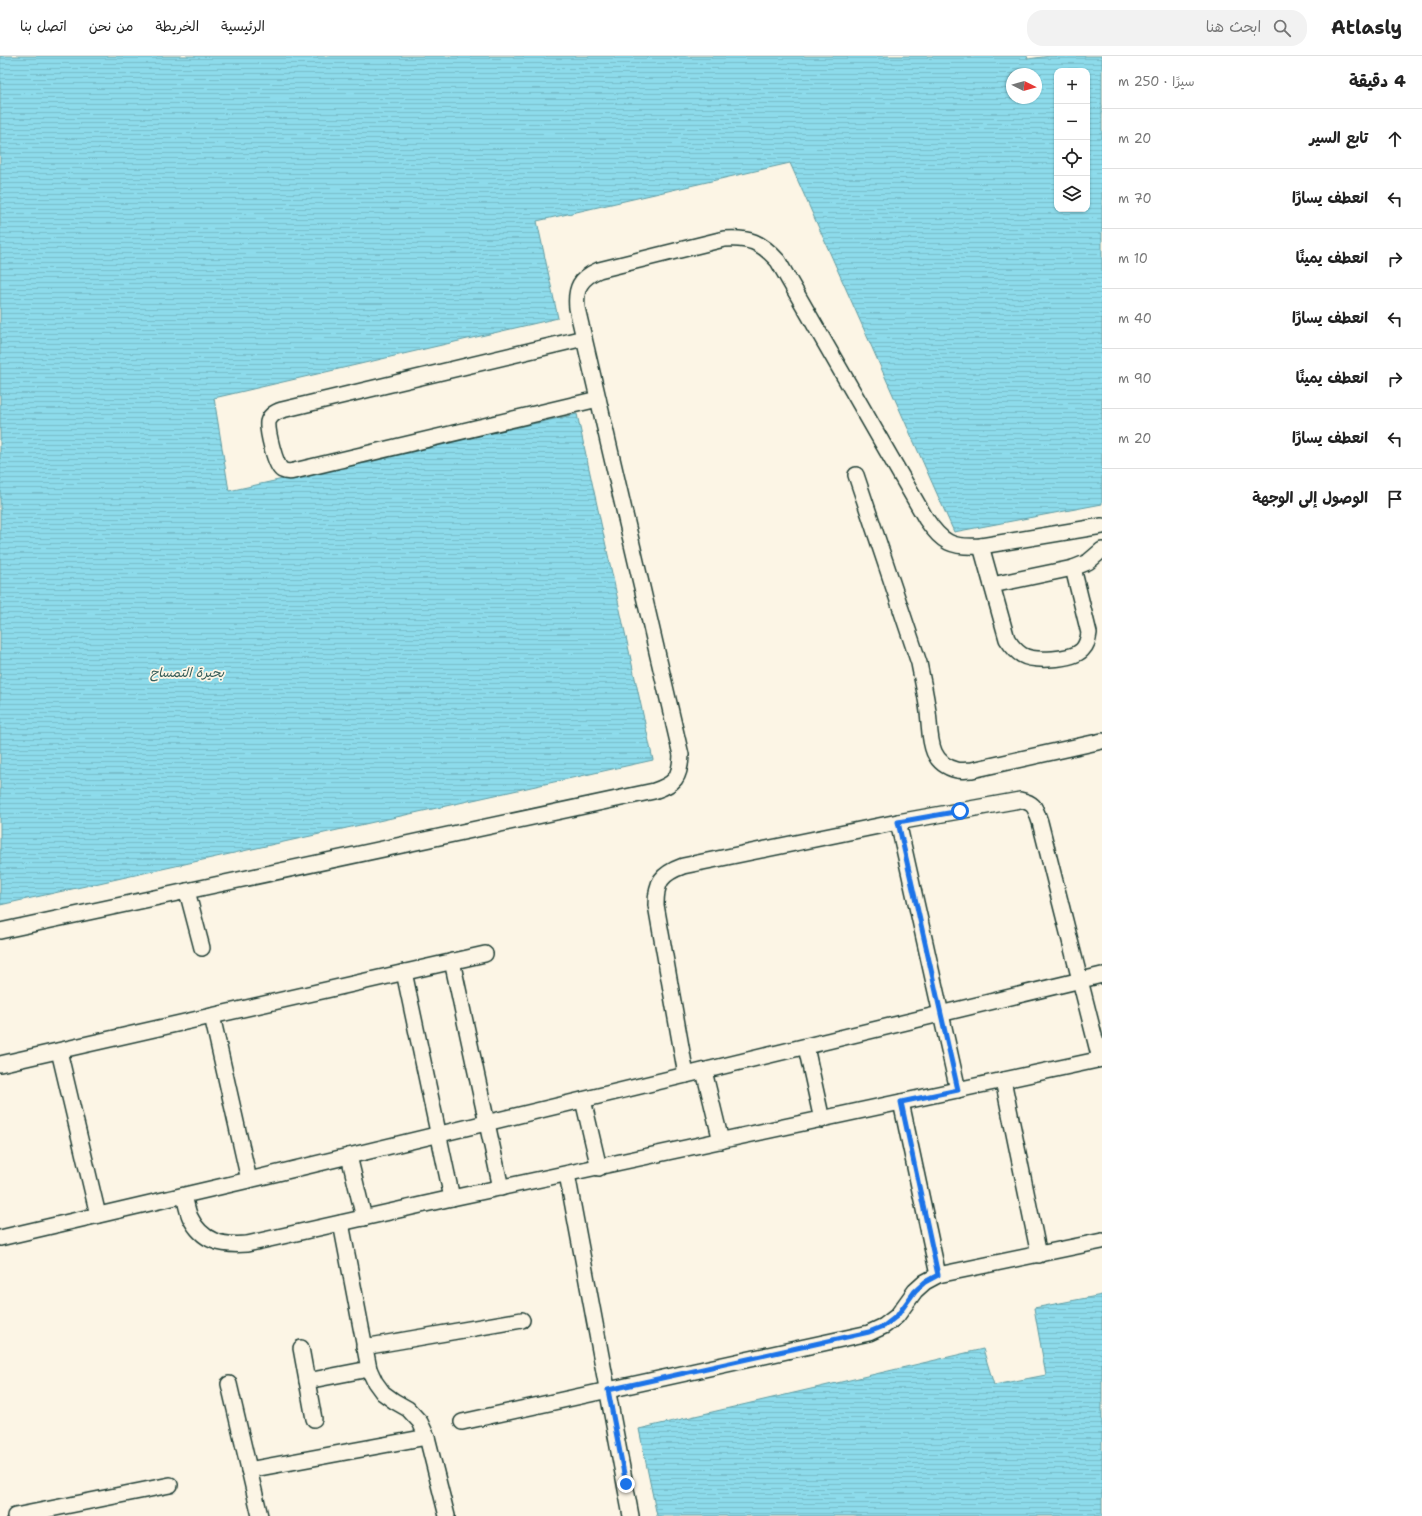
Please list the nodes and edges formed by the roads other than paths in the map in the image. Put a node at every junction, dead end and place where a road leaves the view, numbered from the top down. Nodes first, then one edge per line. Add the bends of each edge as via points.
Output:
1 (584, 338) junction
2 (598, 399) junction
3 (856, 475) dead end
4 (1102, 526) edge
5 (981, 546) junction
6 (1102, 550) edge
7 (1073, 568) junction
8 (992, 585) junction
9 (1102, 741) edge
10 (898, 822) junction
11 (187, 891) junction
12 (0, 931) edge
13 (202, 948) dead end
14 (485, 954) dead end
15 (452, 961) junction
16 (404, 972) junction
17 (1102, 975) edge
18 (1080, 981) junction
19 (941, 1014) junction
20 (212, 1016) junction
21 (806, 1047) junction
22 (59, 1051) junction
23 (1101, 1059) edge
24 (0, 1064) edge
25 (704, 1071) junction
26 (686, 1075) junction
27 (1003, 1080) junction
28 (958, 1090) junction
29 (583, 1100) junction
30 (901, 1102) junction
31 (822, 1120) junction
32 (487, 1123) junction
33 (438, 1134) junction
34 (720, 1141) junction
35 (349, 1156) junction
36 (599, 1168) junction
37 (567, 1174) junction
38 (248, 1180) junction
39 (501, 1188) junction
40 (184, 1196) junction
41 (452, 1198) junction
42 (98, 1215) junction
43 (364, 1218) junction
44 (341, 1223) junction
45 (0, 1238) edge
46 (1102, 1240) edge
47 (1039, 1255) junction
48 (938, 1275) junction
49 (522, 1320) dead end
50 (364, 1347) junction
51 (301, 1348) dead end
52 (369, 1369) junction
53 (307, 1381) junction
54 (229, 1384) dead end
55 (608, 1390) junction
56 (314, 1419) dead end
57 (462, 1422) dead end
58 (427, 1437) junction
59 (249, 1470) junction
60 (170, 1485) dead end
61 (14, 1516) edge
62 (260, 1516) edge
63 (447, 1516) edge
64 (631, 1516) edge

1 - 2 lane
1 - 2 lane via 282,410 271,416 268,427 277,465 282,470 294,472
1 - 5 lane via 576,295 590,274 724,239 739,238 768,249 778,261 935,533 948,543 964,547
2 - 11 lane via 681,755 676,780 654,791
3 - 9 lane via 919,663 933,753 943,765 957,771 972,770
4 - 5 lane
5 - 8 lane
6 - 7 lane via 1088,562
7 - 8 lane
7 - 8 lane via 1089,633 1087,643 1081,651 1072,656 1030,659 1012,648 1007,639
10 - 18 lane via 1020,800 1029,802 1036,810 1040,822
10 - 19 lane
10 - 26 lane via 683,866 670,870 661,880 656,892 656,905
11 - 12 lane
11 - 13 lane
14 - 15 lane
15 - 16 lane
15 - 32 lane
16 - 20 lane
16 - 33 lane
17 - 18 lane
18 - 19 lane
18 - 23 lane
19 - 21 lane
19 - 28 lane
20 - 22 lane
20 - 38 lane
21 - 25 lane
21 - 31 lane
22 - 24 lane
22 - 42 lane
23 - 27 lane
25 - 26 lane
25 - 34 lane
26 - 29 lane
27 - 28 lane
27 - 47 lane
28 - 30 lane
29 - 32 lane
29 - 36 lane
30 - 31 lane
30 - 48 lane
31 - 34 lane
32 - 33 lane
32 - 39 lane
33 - 35 lane
33 - 41 lane
34 - 36 lane
35 - 38 lane
35 - 43 lane
36 - 37 lane
37 - 39 lane
37 - 55 lane
38 - 40 lane
39 - 41 lane
40 - 42 lane
40 - 44 lane via 190,1216 199,1230 213,1241 230,1246
41 - 43 lane
42 - 45 lane
43 - 44 lane
44 - 50 lane
46 - 47 lane
47 - 48 lane
48 - 55 lane via 915,1291 897,1316 884,1326 869,1332
49 - 50 lane
50 - 52 lane
51 - 53 lane
52 - 53 lane
52 - 58 lane via 383,1393 408,1409 420,1422
53 - 56 lane
54 - 59 lane
55 - 57 lane
55 - 64 lane
58 - 59 lane
58 - 63 lane
59 - 62 lane
60 - 61 lane

